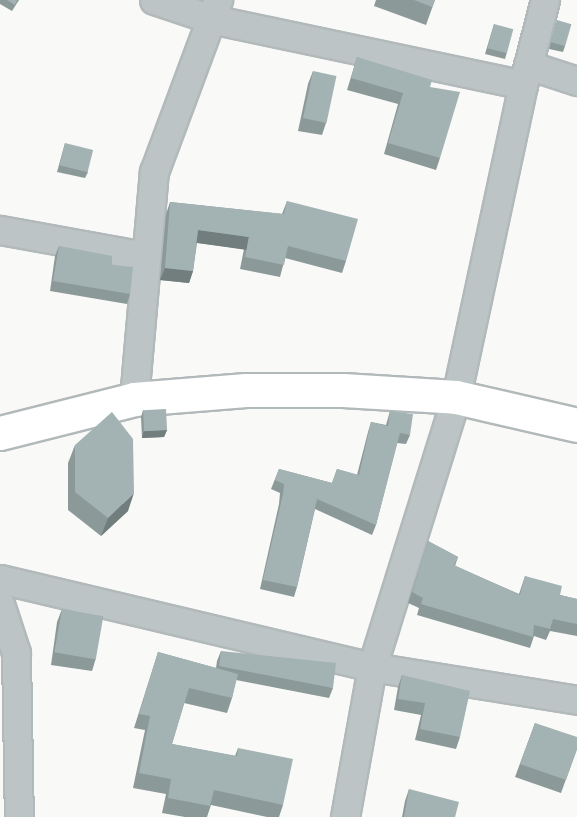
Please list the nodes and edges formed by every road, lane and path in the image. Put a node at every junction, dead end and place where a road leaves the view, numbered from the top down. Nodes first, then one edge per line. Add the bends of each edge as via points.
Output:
1 (154, 0) edge
2 (545, 0) edge
3 (214, 10) edge
4 (525, 75) junction
5 (577, 81) edge
6 (0, 230) edge
7 (144, 256) junction
8 (456, 397) junction
9 (134, 399) junction
10 (577, 425) edge
11 (0, 433) edge
12 (0, 579) edge
13 (0, 604) edge
14 (372, 667) junction
15 (577, 700) edge
16 (19, 817) edge
17 (345, 817) edge

1 - 3 street
2 - 4 street
3 - 4 street
3 - 7 street via 172,114 154,172
4 - 5 street
4 - 8 street
6 - 7 street
7 - 9 street
8 - 9 highway via 343,390 246,390
8 - 10 highway
8 - 14 street
9 - 11 highway
12 - 14 street
13 - 16 street via 16,653
14 - 15 street
14 - 17 street

